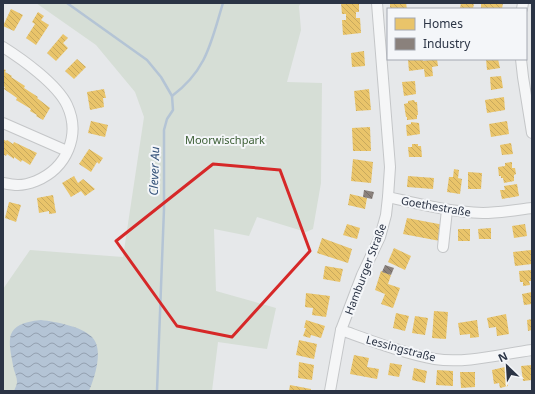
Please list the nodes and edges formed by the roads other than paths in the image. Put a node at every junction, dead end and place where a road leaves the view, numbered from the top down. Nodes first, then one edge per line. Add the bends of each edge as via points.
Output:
1 (377, 3) edge
2 (3, 47) edge
3 (521, 60) edge
4 (3, 123) edge
5 (532, 133) edge
6 (67, 151) junction
7 (3, 183) edge
8 (388, 197) junction
9 (532, 208) edge
10 (447, 210) junction
11 (444, 247) dead end
12 (341, 330) junction
13 (532, 350) edge
14 (330, 391) edge

1 - 8 street, Hamburger Straße via 390,167
2 - 6 street via 32,67 66,103 71,117 72,135
3 - 5 street
4 - 6 street
6 - 7 street via 59,166 46,176 19,185
8 - 10 street, Goethestraße
8 - 12 street, Hamburger Straße via 380,237
9 - 10 street, Goethestraße via 484,213
10 - 11 street
12 - 13 street, Lessingstraße via 392,348 436,359 472,359
12 - 14 street, Hamburger Straße

